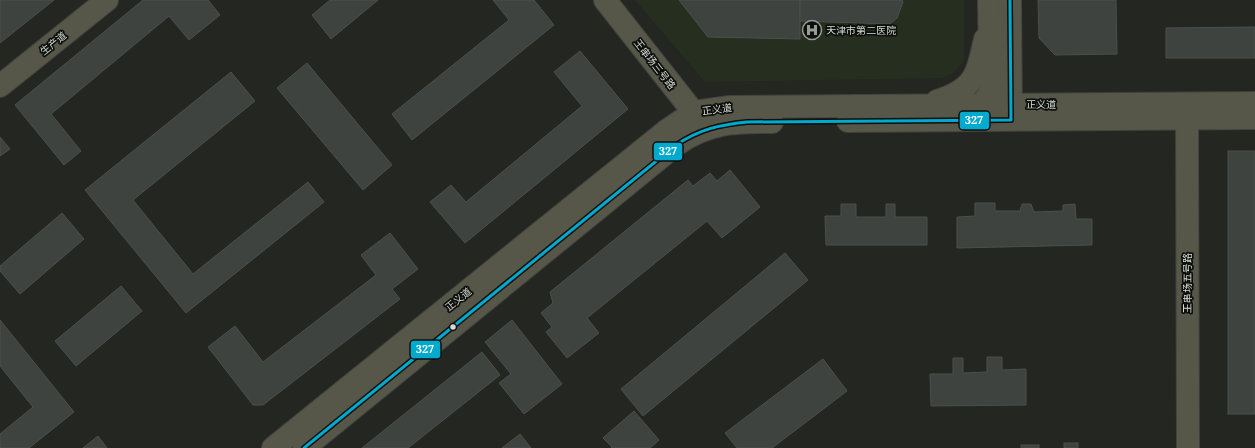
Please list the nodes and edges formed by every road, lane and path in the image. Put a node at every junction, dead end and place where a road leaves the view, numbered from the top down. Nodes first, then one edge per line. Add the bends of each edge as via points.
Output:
1 (107, 0) edge
2 (605, 0) edge
3 (989, 0) edge
4 (1010, 0) edge
5 (993, 38) dead end
6 (0, 86) edge
7 (1255, 102) edge
8 (990, 112) junction
9 (1011, 112) junction
10 (925, 113) dead end
11 (1255, 118) edge
12 (1187, 119) junction
13 (700, 120) junction
14 (273, 448) edge
15 (304, 448) edge
16 (1188, 448) edge

1 - 6 street, 生产道
2 - 13 street, 王串场三号路
3 - 8 street
4 - 9 street
5 - 10 street via 973,80
7 - 9 street, 正义道
8 - 9 street, 正义道
8 - 13 street, 正义道 via 730,107
9 - 12 street, 正义道
11 - 12 street, 正义道
12 - 16 street, 王串场五号路
13 - 14 street, 正义道 via 666,131
13 - 15 street, 正义道 via 690,135

